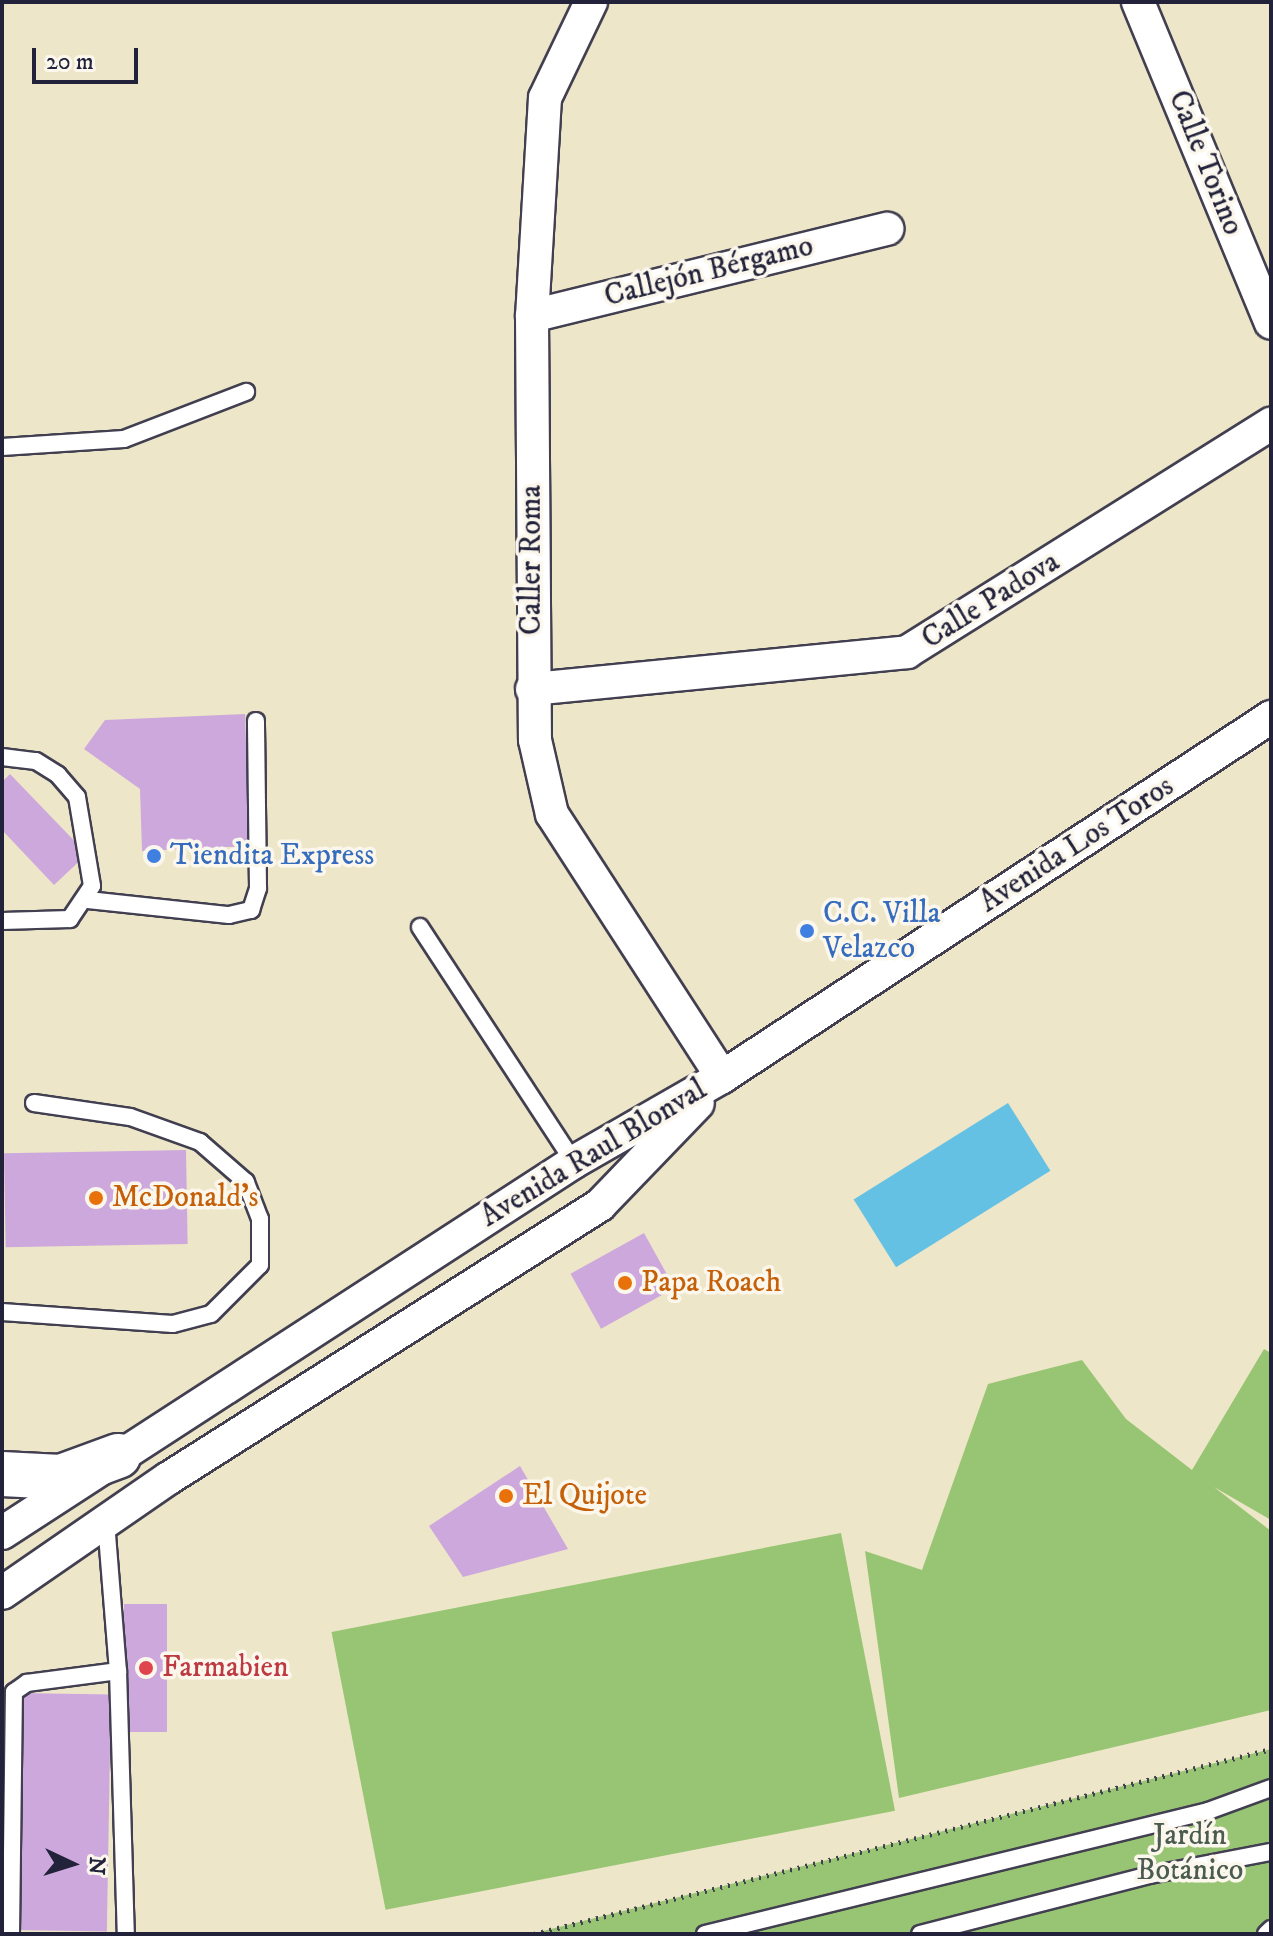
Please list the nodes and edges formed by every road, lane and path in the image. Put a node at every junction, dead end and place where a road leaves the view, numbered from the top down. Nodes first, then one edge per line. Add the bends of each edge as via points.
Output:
1 (591, 2) edge
2 (1138, 2) edge
3 (887, 229) dead end
4 (532, 316) junction
5 (1271, 323) edge
6 (246, 392) dead end
7 (1271, 424) edge
8 (2, 447) edge
9 (532, 689) junction
10 (1271, 717) edge
11 (256, 721) dead end
12 (2, 757) edge
13 (88, 900) junction
14 (2, 921) edge
15 (420, 927) dead end
16 (722, 1077) junction
17 (34, 1103) dead end
18 (574, 1162) junction
19 (2, 1312) edge
20 (118, 1456) junction
21 (2, 1474) edge
22 (106, 1522) junction
23 (2, 1533) edge
24 (2, 1593) edge
25 (118, 1671) junction
26 (1271, 1749) edge
27 (1271, 1788) edge
28 (1271, 1852) edge
29 (1271, 1929) edge
30 (11, 1934) edge
31 (126, 1934) edge
32 (534, 1934) edge
33 (705, 1934) edge
34 (920, 1934) edge
35 (1266, 1934) edge

1 - 4 street, Caller Roma via 545,98
2 - 5 street, Calle Torino
3 - 4 street, Callejón Bérgamo
4 - 9 street, Caller Roma
6 - 8 lane via 124,439
7 - 9 street, Calle Padova via 907,652
9 - 16 street, Caller Roma via 535,740 552,814
10 - 16 street, Avenida Los Toros
11 - 13 lane via 258,888 251,910 229,915
12 - 13 lane via 36,761 77,797 92,886
13 - 14 lane via 70,919
15 - 18 lane
16 - 18 street, Avenida Raul Blonval
16 - 22 street, Avenida Raul Blonval via 600,1205
17 - 19 lane via 130,1117 200,1142 246,1182 260,1219 260,1265 211,1314 173,1324
18 - 20 street, Avenida Raul Blonval
20 - 21 main road via 61,1477
20 - 23 street, Avenida Raul Blonval
22 - 24 street, Avenida Raul Blonval
22 - 25 lane
25 - 30 lane via 27,1683 14,1692
25 - 31 lane
26 - 32 path
27 - 33 lane via 1208,1811
28 - 34 lane via 1150,1875
29 - 35 lane

